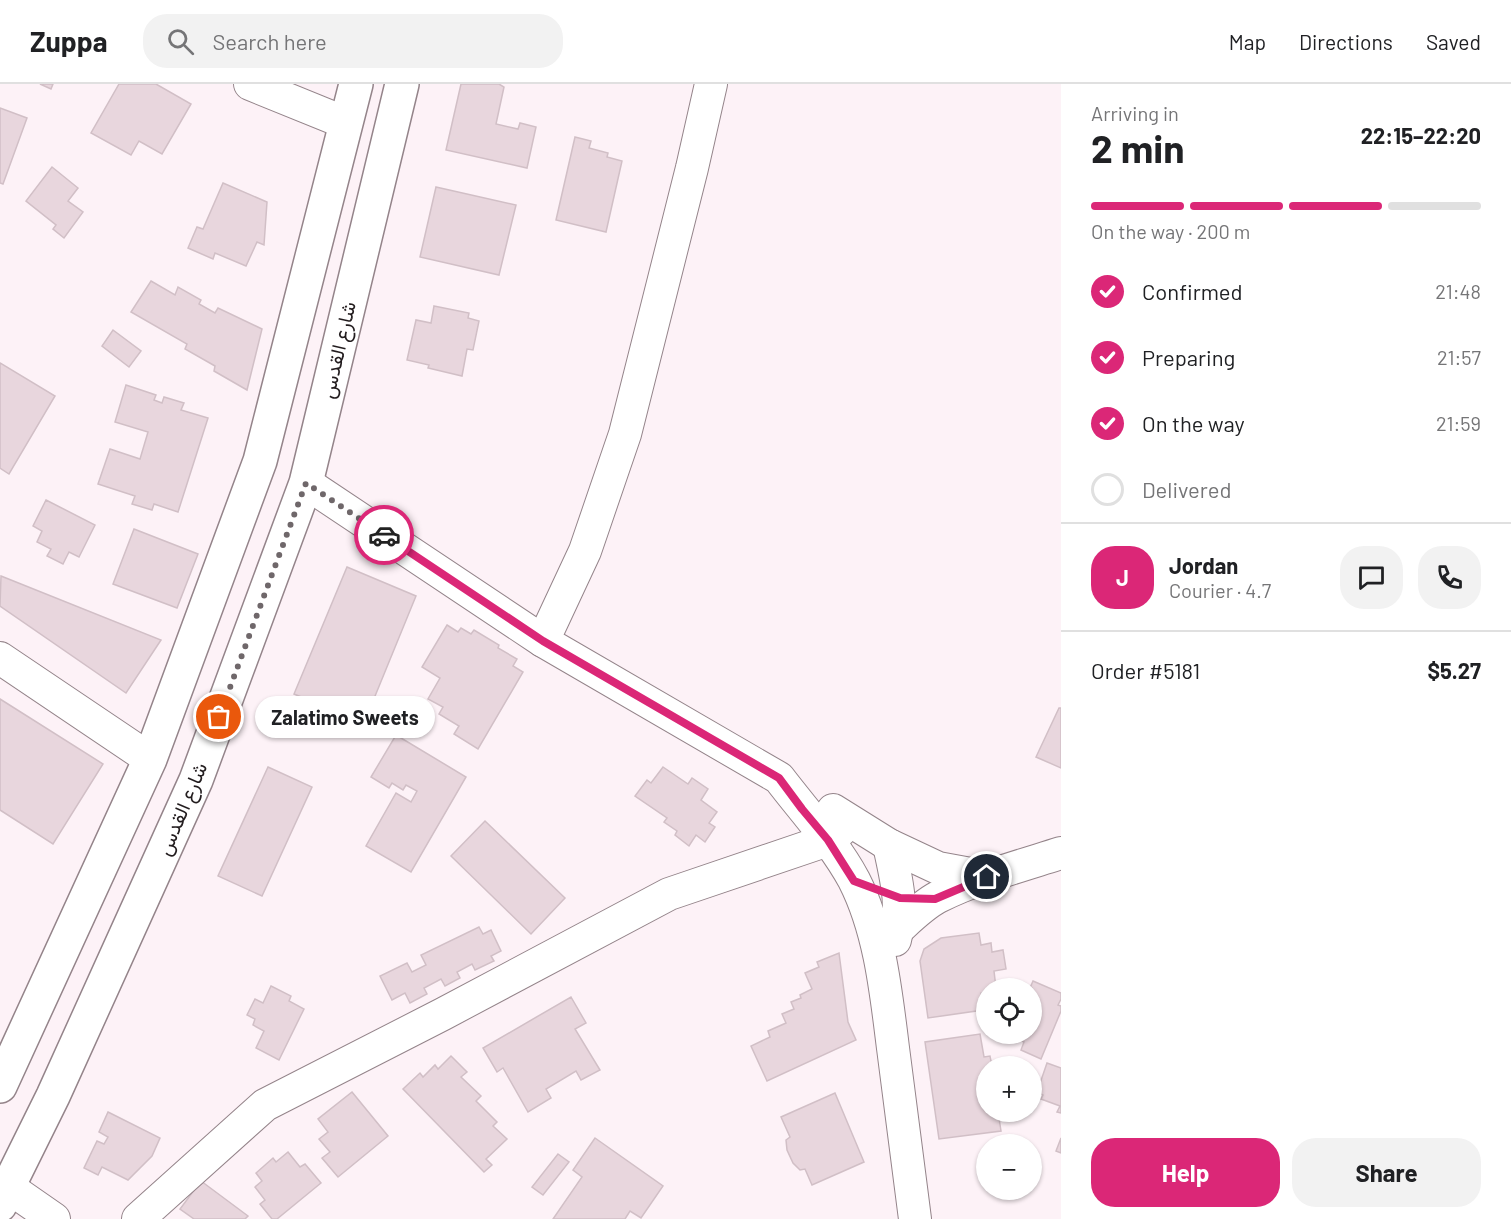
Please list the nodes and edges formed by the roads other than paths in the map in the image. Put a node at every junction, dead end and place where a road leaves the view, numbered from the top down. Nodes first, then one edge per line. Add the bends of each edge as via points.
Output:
1 (250, 84) edge
2 (356, 84) edge
3 (402, 84) edge
4 (711, 84) edge
5 (346, 123) junction
6 (388, 141) junction
7 (260, 461) junction
8 (306, 483) junction
9 (543, 641) junction
10 (0, 658) edge
11 (150, 759) junction
12 (839, 830) junction
13 (889, 845) junction
14 (1061, 853) edge
15 (987, 877) junction
16 (854, 881) junction
17 (900, 898) junction
18 (935, 899) junction
19 (898, 929) junction
20 (885, 985) junction
21 (0, 1086) edge
22 (4, 1196) edge
23 (54, 1219) edge
24 (138, 1219) edge
25 (915, 1219) edge

1 - 5 street
2 - 5 main road
3 - 6 main road, شارع القدس
4 - 9 street via 625,434 585,550
5 - 6 main road
5 - 7 main road
6 - 8 main road, شارع القدس
7 - 8 main road
7 - 11 main road
8 - 9 street
8 - 22 main road, شارع القدس via 195,780 54,1096
9 - 12 street via 779,778 802,809
10 - 11 street
11 - 21 main road
12 - 13 street
12 - 16 street
12 - 24 street via 669,894 265,1105
13 - 15 street via 938,868
13 - 17 street
14 - 15 street
15 - 18 street
16 - 17 street
16 - 20 street via 873,929
17 - 18 street
17 - 19 street
18 - 19 street
19 - 20 street
20 - 25 street
22 - 23 street

